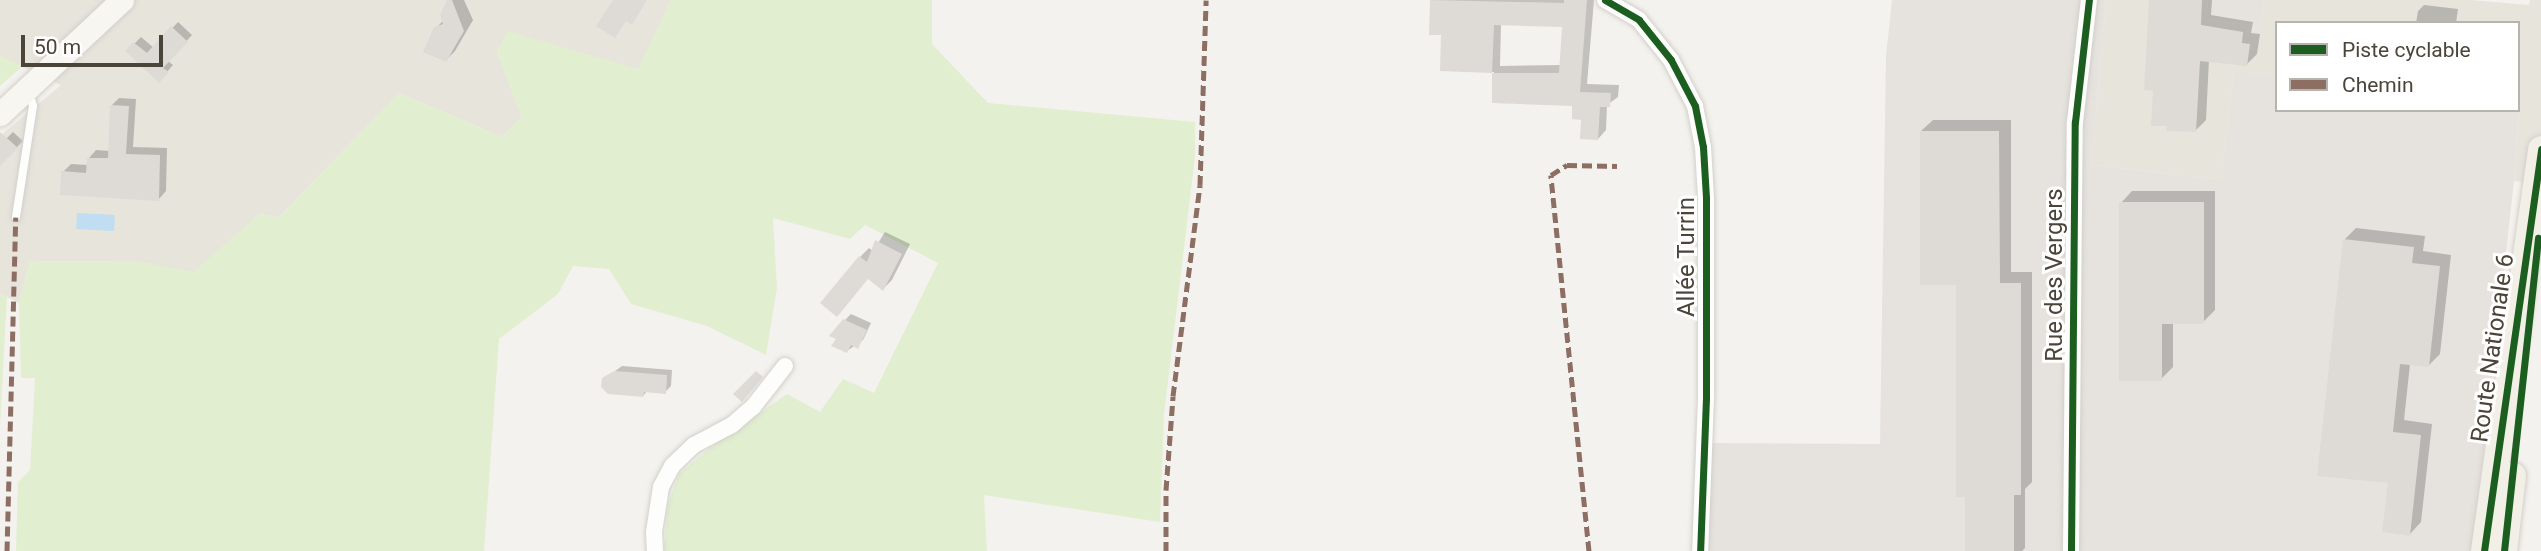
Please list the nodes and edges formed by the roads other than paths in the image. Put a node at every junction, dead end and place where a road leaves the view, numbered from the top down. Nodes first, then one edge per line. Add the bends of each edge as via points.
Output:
1 (122, 0) edge
2 (1605, 0) edge
3 (2089, 0) edge
4 (28, 88) junction
5 (0, 114) edge
6 (2541, 149) edge
7 (2541, 176) edge
8 (16, 217) dead end
9 (785, 366) dead end
10 (655, 551) edge
11 (1700, 551) edge
12 (2070, 551) edge
13 (2484, 551) edge
14 (2504, 551) edge

1 - 4 main road
2 - 11 street, Allée Turrin via 1639,20 1671,60 1695,106 1703,147 1706,398
3 - 12 street, Rue des Vergers via 2075,122
4 - 5 main road
4 - 8 lane via 33,106
6 - 13 main road, Route Nationale 6
7 - 14 main road via 2536,278
9 - 10 street via 743,416 694,445 671,466 661,487

